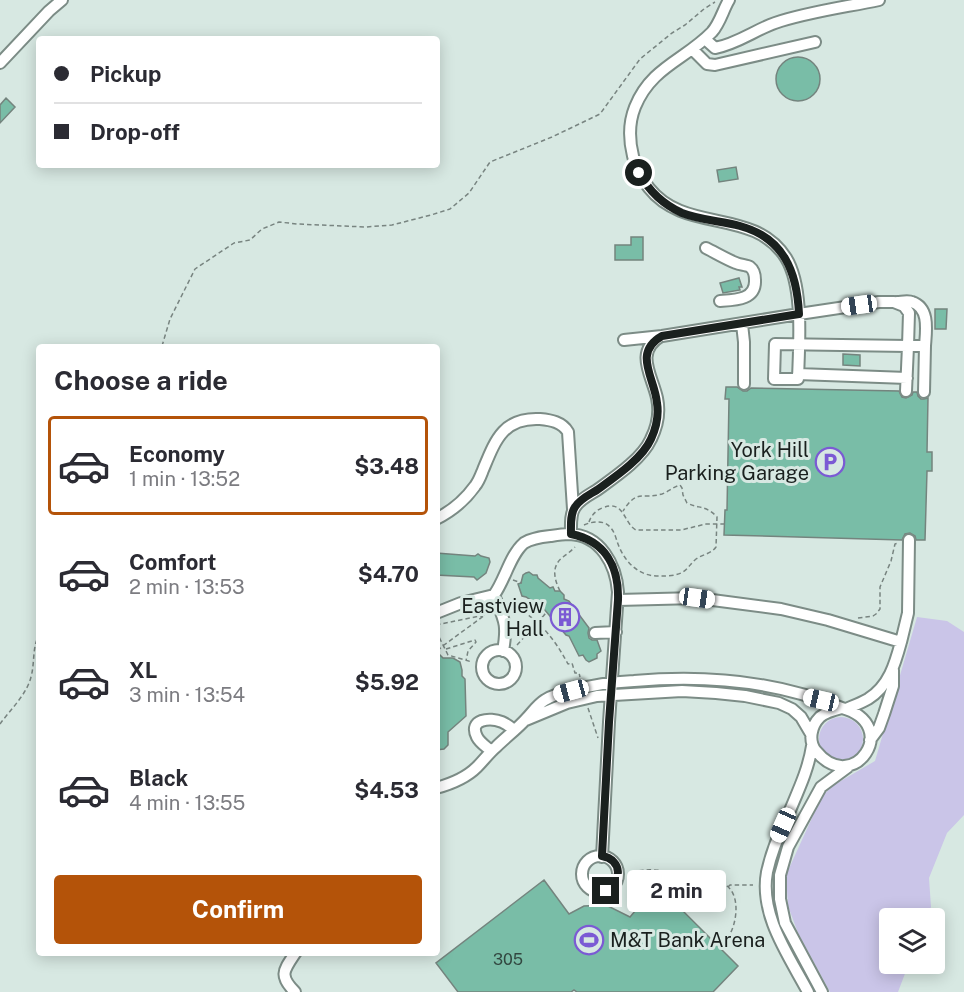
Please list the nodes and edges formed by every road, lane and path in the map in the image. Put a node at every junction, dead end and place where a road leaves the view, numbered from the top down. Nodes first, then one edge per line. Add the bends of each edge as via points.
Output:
1 (62, 0) edge
2 (879, 0) edge
3 (727, 3) edge
4 (705, 39) junction
5 (815, 42) dead end
6 (692, 49) junction
7 (0, 63) edge
8 (706, 248) dead end
9 (720, 301) dead end
10 (894, 302) junction
11 (799, 314) junction
12 (742, 324) junction
13 (662, 336) junction
14 (624, 340) dead end
15 (163, 344) edge
16 (799, 345) junction
17 (908, 346) junction
18 (925, 346) junction
19 (798, 374) junction
20 (907, 378) junction
21 (744, 384) dead end
22 (906, 391) dead end
23 (924, 392) dead end
24 (573, 509) junction
25 (623, 511) junction
26 (440, 517) edge
27 (589, 523) junction
28 (717, 524) junction
29 (724, 524) dead end
30 (582, 526) dead end
31 (574, 539) junction
32 (909, 541) joint
33 (512, 579) dead end
34 (522, 583) dead end
35 (560, 591) dead end
36 (499, 597) junction
37 (618, 600) junction
38 (440, 611) edge
39 (546, 613) dead end
40 (852, 619) dead end
41 (538, 622) junction
42 (440, 624) edge
43 (616, 632) junction
44 (595, 633) dead end
45 (440, 638) edge
46 (36, 641) edge
47 (901, 642) junction
48 (444, 645) junction
49 (517, 645) dead end
50 (440, 648) edge
51 (446, 649) junction
52 (502, 651) dead end
53 (466, 661) junction
54 (472, 662) dead end
55 (893, 669) junction
56 (613, 682) junction
57 (582, 684) dead end
58 (612, 695) junction
59 (586, 701) dead end
60 (844, 709) junction
61 (526, 720) junction
62 (0, 724) edge
63 (514, 730) junction
64 (811, 734) junction
65 (870, 740) junction
66 (600, 744) dead end
67 (812, 746) junction
68 (491, 751) junction
69 (848, 766) junction
70 (440, 786) edge
71 (602, 856) dead end
72 (633, 873) dead end
73 (753, 885) dead end
74 (728, 887) junction
75 (790, 933) junction
76 (780, 938) junction
77 (723, 945) dead end
78 (294, 956) edge
79 (295, 992) edge
80 (808, 992) edge
81 (822, 992) edge

1 - 7 street
2 - 4 street via 790,18 725,46 715,48
3 - 4 street via 715,29
3 - 15 path via 711,4 640,59 600,114 490,162 468,193 450,209 392,225 279,222 262,229 250,240 234,243 195,269 170,319
4 - 6 street
5 - 6 street via 715,65 707,64
6 - 11 street via 656,75 634,108 630,140 636,168 652,192 674,209 747,228 769,240 790,267
8 - 9 street via 750,267 755,273 756,283 749,296
10 - 11 street
10 - 17 street via 909,313
10 - 18 street via 912,302 921,308 926,318
11 - 12 street
11 - 16 street
12 - 13 street
12 - 21 street
13 - 14 street
13 - 24 street via 649,347 646,359 658,408 652,438 643,452
16 - 17 street
16 - 19 street
16 - 19 street via 775,345 774,379 798,379
17 - 18 street
17 - 20 street
18 - 23 street
19 - 20 street
20 - 22 street
24 - 26 street via 568,432 557,422 534,419 516,423 502,433 477,484
24 - 31 street
25 - 27 path via 603,508
25 - 28 path via 636,530 681,530
25 - 28 path via 638,495 657,495 680,485 685,502 710,510 717,517
27 - 28 path via 601,522 610,527 630,563 651,576 680,574 713,551
27 - 30 path
28 - 29 path
31 - 35 path via 572,551 555,568
31 - 36 street via 544,536 525,543 513,558 499,588
31 - 37 street via 578,536 594,542 606,553 615,573
32 - 40 path via 895,544 880,587 880,609 873,616
32 - 47 street via 908,613
33 - 34 path
36 - 38 street via 461,603
36 - 41 path
36 - 52 street via 505,625
37 - 43 street
37 - 47 street via 697,598 781,609
39 - 41 path
41 - 49 path
41 - 57 path via 568,664 572,663
42 - 48 path via 485,615
43 - 44 street
43 - 56 street
45 - 48 path
46 - 62 path via 31,678
47 - 55 street
48 - 50 path
48 - 51 path
51 - 53 path via 448,655
51 - 53 path via 475,640
53 - 54 path
55 - 60 street via 868,699
55 - 65 street via 893,686 879,728
56 - 58 street
56 - 60 street via 671,678 753,684
56 - 61 street via 559,694 533,710
58 - 61 street via 567,703
58 - 64 street via 682,691 745,696 792,709
58 - 71 street
59 - 66 path
60 - 64 street via 821,716
60 - 65 street via 862,718
61 - 63 street
63 - 68 street
63 - 68 street via 492,719 478,723 478,740
64 - 67 street
65 - 69 street via 865,755
67 - 69 street via 828,762
67 - 76 street via 805,775 767,873 766,897
68 - 70 street via 476,768
69 - 75 street via 821,787 788,847 780,875 780,899
72 - 74 path via 641,870 689,874
73 - 74 path
74 - 77 path via 734,895 735,920
75 - 76 street
75 - 81 street
76 - 80 street
78 - 79 street via 284,979

